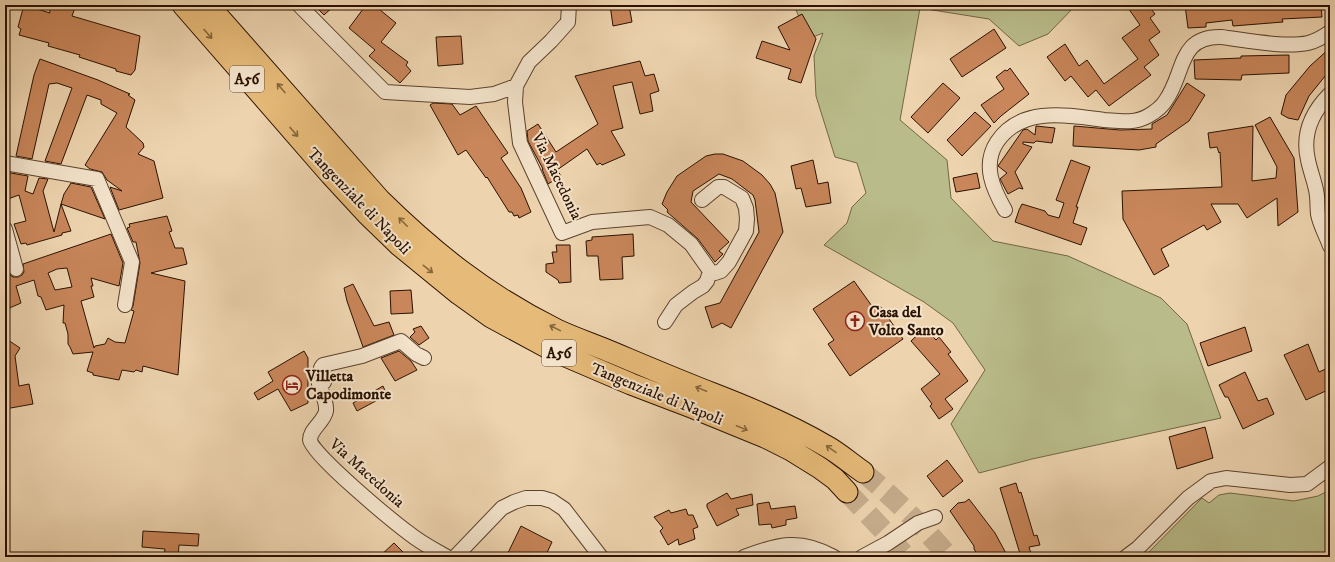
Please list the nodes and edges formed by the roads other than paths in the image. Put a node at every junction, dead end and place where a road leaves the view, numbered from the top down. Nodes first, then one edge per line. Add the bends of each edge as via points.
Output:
1 (183, 5) edge
2 (208, 5) edge
3 (299, 5) edge
4 (572, 5) edge
5 (1330, 32) edge
6 (516, 86) junction
7 (1330, 94) edge
8 (318, 146) junction
9 (5, 163) edge
10 (702, 200) dead end
11 (1005, 210) dead end
12 (5, 229) edge
13 (1330, 246) edge
14 (16, 269) dead end
15 (710, 271) junction
16 (125, 306) dead end
17 (665, 322) dead end
18 (424, 358) dead end
19 (1330, 467) edge
20 (862, 472) tunnel mouth
21 (847, 492) tunnel mouth
22 (936, 517) dead end
23 (447, 557) edge
24 (455, 557) edge
25 (601, 557) edge
26 (744, 557) edge
27 (834, 557) edge
28 (862, 557) edge
29 (1126, 557) edge

1 -> 8 highway, Tangenziale di Napoli / A56
8 -> 2 highway, Tangenziale di Napoli
3 - 6 street via 385,92 470,97 494,94
4 - 6 street, Via Macedonia via 568,22 529,62
5 - 11 street via 1302,44 1221,37 1202,39 1188,51 1164,104 1137,120 1123,122 1043,115 1033,116 1017,124 998,140 990,165 992,186
6 - 15 street, Via Macedonia via 515,102 520,144 562,233 592,222 650,217 668,225 691,244
7 - 13 street via 1313,115 1306,138 1320,220
20 -> 8 highway, Tangenziale di Napoli / A56 via 827,446 752,408 559,330 497,296 435,251
8 -> 21 highway, Tangenziale di Napoli / A56 via 367,214 399,245 491,317 569,358 765,437 820,468
9 - 16 street via 97,178 132,262
10 - 15 street via 718,187 724,187 742,198 746,208 746,231 729,262 721,271
12 - 14 street
15 - 17 street via 703,286 676,305
18 - 23 street, Via Macedonia via 401,341 362,356 323,365 324,382 320,384 326,410 310,439 320,455 367,499 411,535
19 - 29 street via 1307,484 1290,485 1226,478 1211,481 1188,498
22 - 28 street via 918,523
24 - 25 street via 502,508 526,498 542,498 564,509
26 - 27 street via 783,544 820,549

